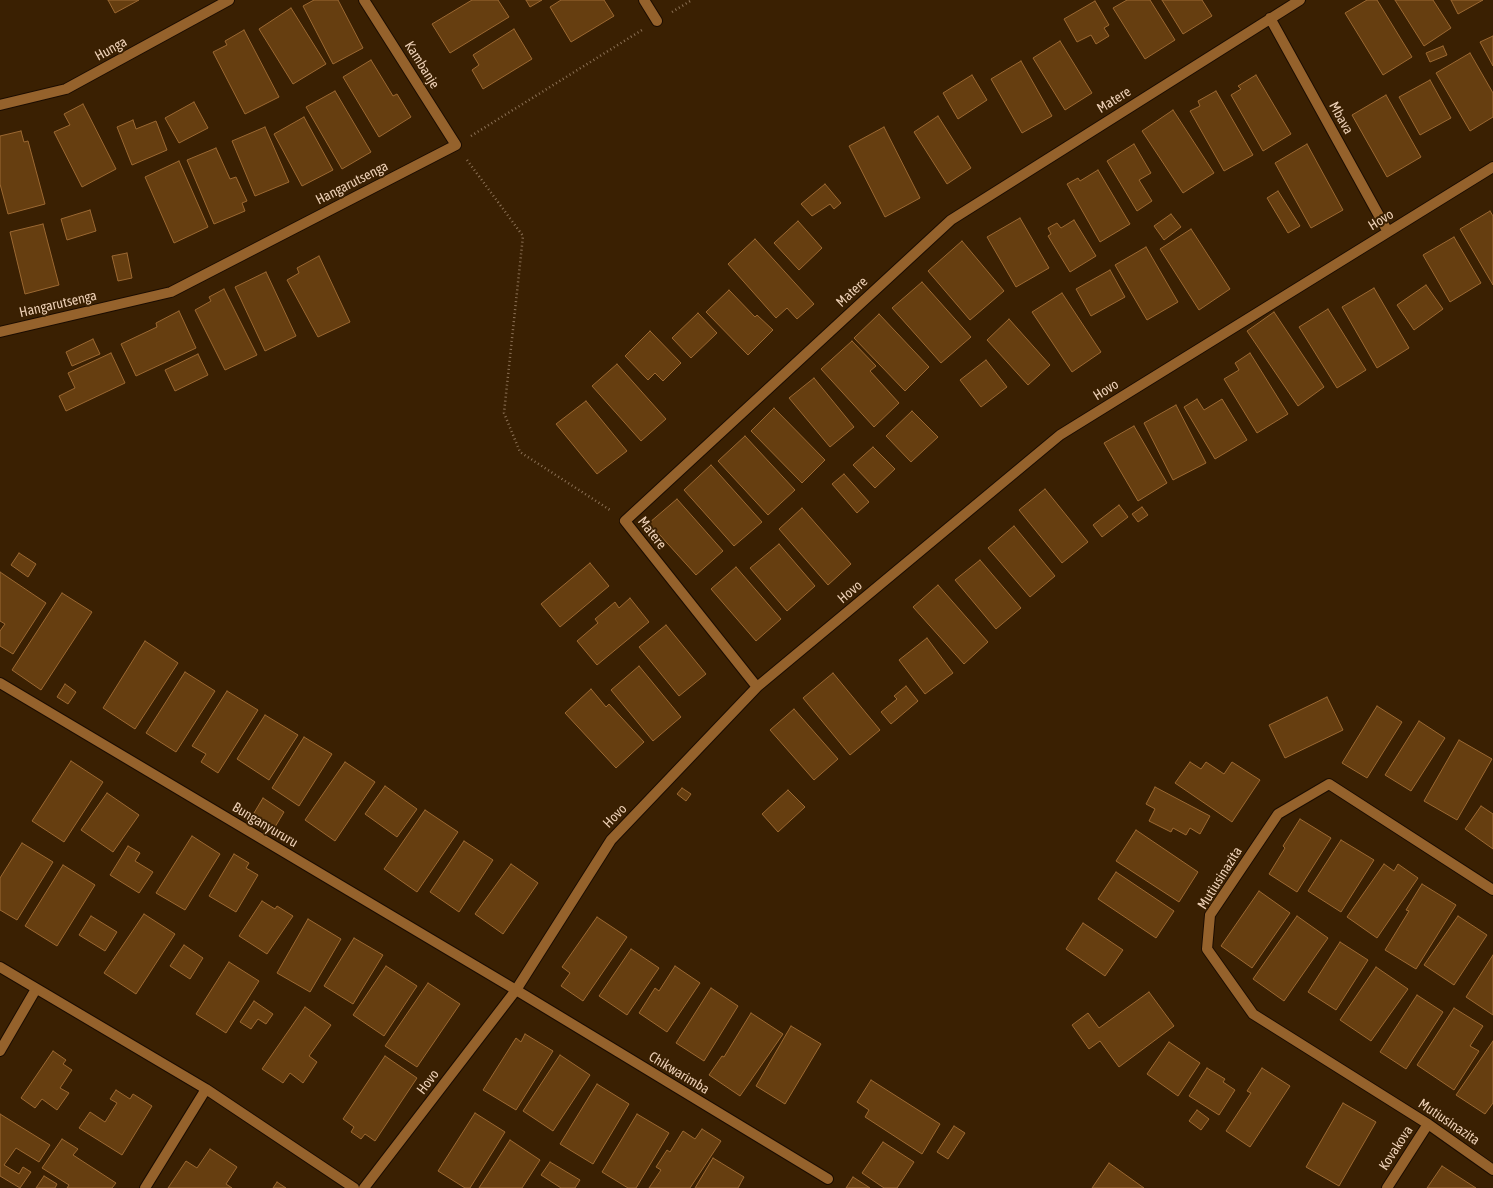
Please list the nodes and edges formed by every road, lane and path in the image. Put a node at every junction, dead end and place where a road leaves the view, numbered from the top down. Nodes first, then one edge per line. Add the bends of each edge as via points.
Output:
1 (229, 0) edge
2 (364, 0) edge
3 (644, 0) edge
4 (692, 0) edge
5 (1300, 0) edge
6 (1270, 18) junction
7 (657, 21) junction
8 (0, 105) edge
9 (456, 145) junction
10 (1493, 167) edge
11 (1388, 232) junction
12 (0, 332) edge
13 (625, 521) junction
14 (0, 684) edge
15 (757, 687) junction
16 (1493, 890) edge
17 (0, 967) edge
18 (36, 989) junction
19 (516, 990) junction
20 (0, 1051) edge
21 (206, 1089) junction
22 (1428, 1124) junction
23 (1493, 1170) edge
24 (828, 1179) dead end
25 (145, 1188) edge
26 (354, 1188) edge
27 (364, 1188) edge
28 (1387, 1188) edge

1 - 8 street, Hunga via 66,89
2 - 9 street, Kambanje
3 - 7 street
4 - 7 path
5 - 6 street, Matere
6 - 11 street, Mbava
6 - 13 street, Matere via 952,220
7 - 9 path
9 - 12 street, Hangarutsenga via 170,292
9 - 13 path via 523,236 504,413 520,452
10 - 11 street, Hovo
11 - 15 street, Hovo via 1060,435
13 - 15 street, Matere
14 - 19 street, Bunganyururu
15 - 19 street, Hovo via 611,840
16 - 22 street, Mutiusinazita via 1329,784 1278,814 1210,915 1207,949 1253,1014
17 - 18 street
18 - 20 street
18 - 21 street
19 - 24 street, Chikwarimba
19 - 27 street, Hovo
21 - 25 street
21 - 26 street
22 - 23 street, Mutiusinazita
22 - 28 street, Kovakova

